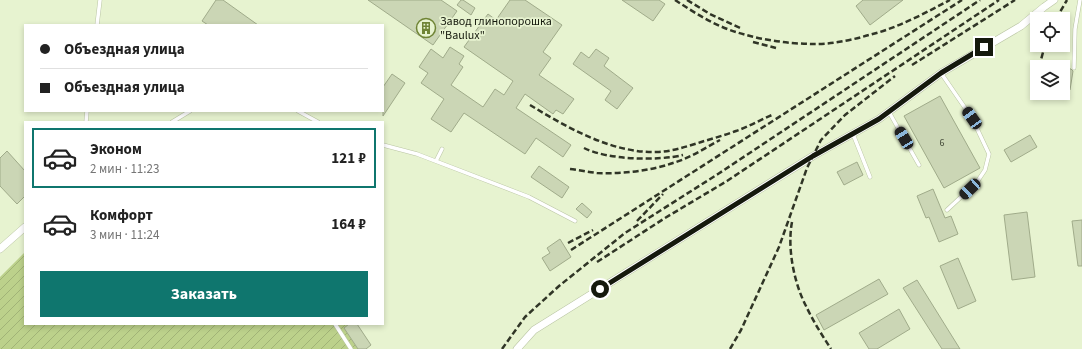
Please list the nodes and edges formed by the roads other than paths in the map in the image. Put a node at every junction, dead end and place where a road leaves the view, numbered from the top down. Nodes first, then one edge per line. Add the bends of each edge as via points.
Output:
1 (100, 0) edge
2 (1054, 0) edge
3 (1080, 0) edge
4 (97, 24) edge
5 (1074, 68) dead end
6 (941, 73) junction
7 (188, 112) edge
8 (304, 112) edge
9 (888, 112) junction
10 (174, 121) edge
11 (317, 121) edge
12 (852, 134) junction
13 (384, 145) edge
14 (442, 149) dead end
15 (436, 161) junction
16 (920, 164) dead end
17 (870, 177) dead end
18 (947, 210) dead end
19 (574, 221) dead end
20 (24, 228) edge
21 (0, 249) edge
22 (336, 325) edge
23 (351, 349) edge
24 (517, 349) edge

1 - 4 lane
2 - 6 street via 1020,26
3 - 5 lane via 1075,29
6 - 9 street
6 - 18 lane via 972,118 988,154 985,170 977,182
7 - 10 lane
8 - 11 lane
9 - 12 street
9 - 16 lane
12 - 17 lane
12 - 24 street via 534,330
13 - 15 lane
14 - 15 lane
15 - 19 lane via 529,197
20 - 21 street
22 - 23 lane

